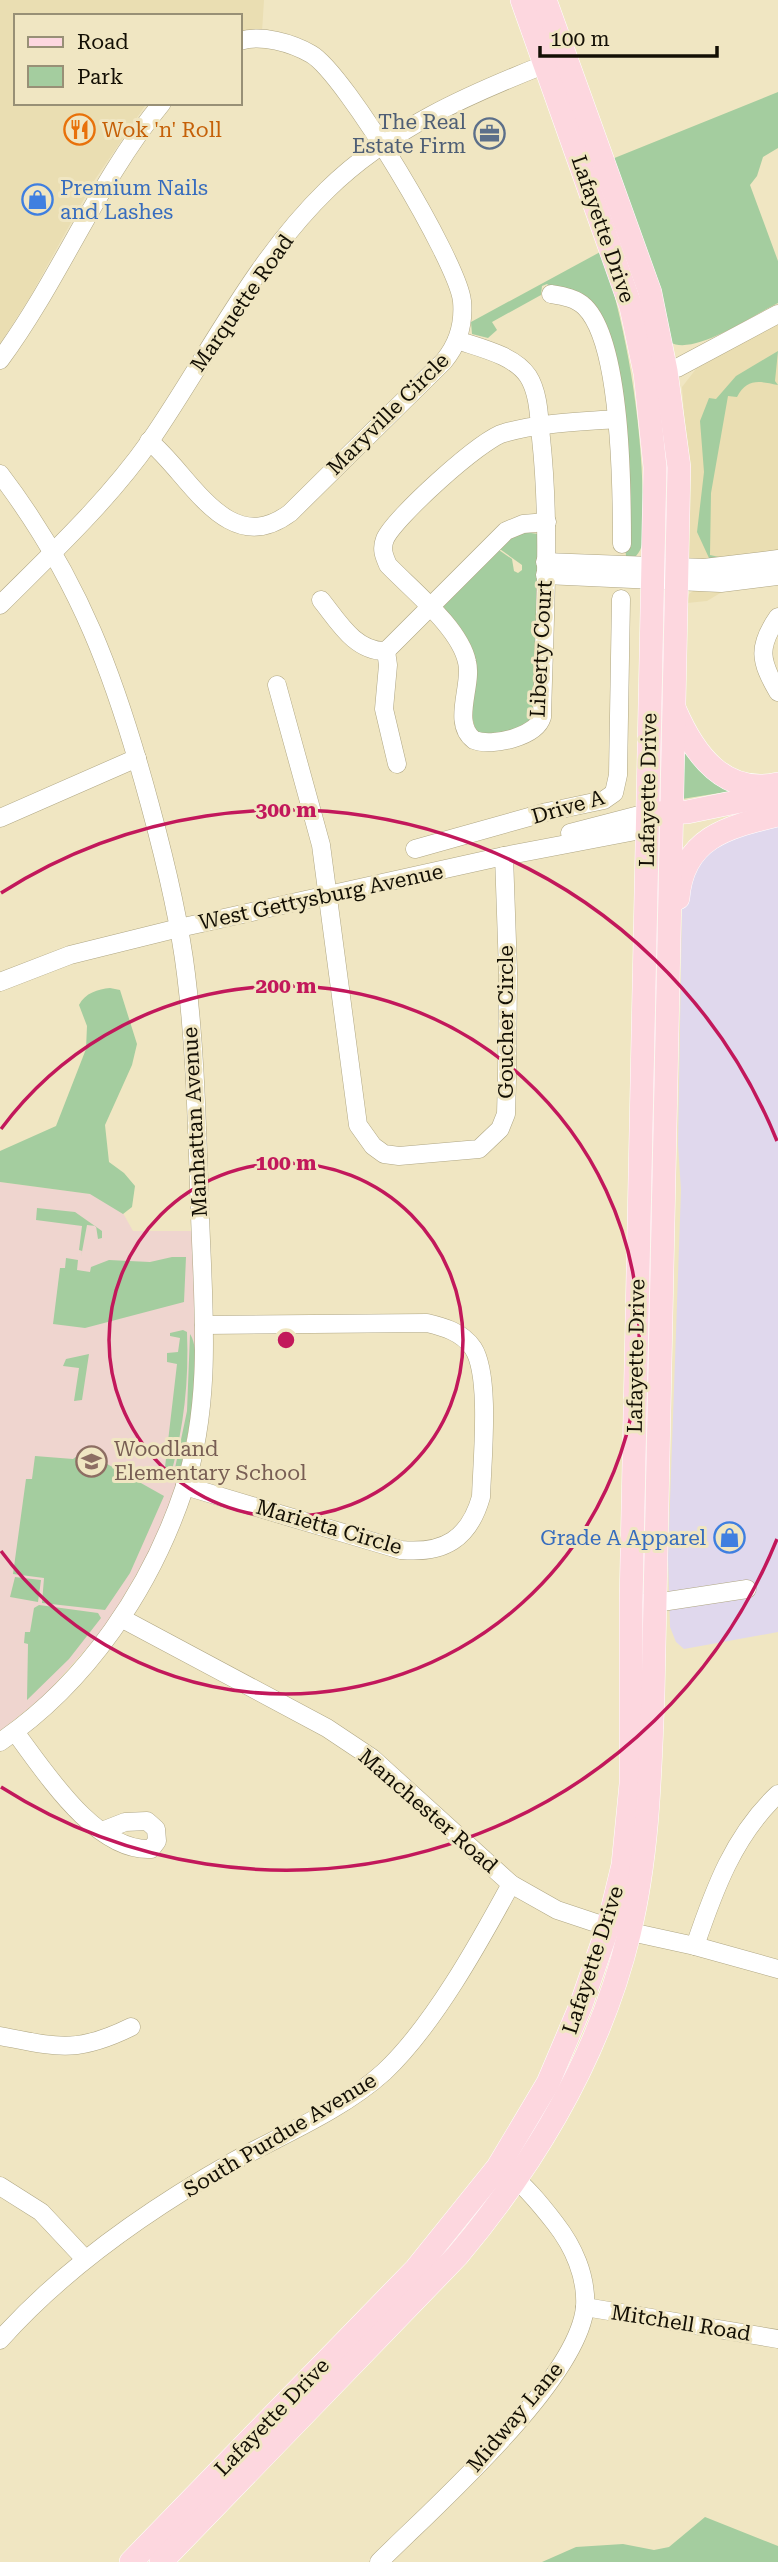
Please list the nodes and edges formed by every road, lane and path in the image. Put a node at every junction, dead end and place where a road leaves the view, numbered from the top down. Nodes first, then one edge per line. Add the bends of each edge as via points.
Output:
1 (522, 0) edge
2 (545, 0) edge
3 (242, 40) edge
4 (555, 60) junction
5 (161, 105) edge
6 (382, 144) junction
7 (551, 294) dead end
8 (778, 314) edge
9 (457, 340) junction
10 (0, 360) edge
11 (656, 372) junction
12 (616, 419) junction
13 (540, 427) junction
14 (149, 442) junction
15 (0, 474) edge
16 (547, 523) junction
17 (622, 544) dead end
18 (54, 551) junction
19 (778, 559) edge
20 (545, 569) junction
21 (664, 573) junction
22 (778, 576) edge
23 (621, 599) dead end
24 (321, 600) dead end
25 (0, 605) edge
26 (429, 608) junction
27 (778, 617) edge
28 (386, 651) junction
29 (277, 685) dead end
30 (778, 692) edge
31 (672, 703) junction
32 (137, 758) junction
33 (397, 764) dead end
34 (778, 784) edge
35 (778, 793) edge
36 (778, 813) edge
37 (0, 818) edge
38 (647, 821) junction
39 (670, 821) junction
40 (415, 849) dead end
41 (504, 856) junction
42 (330, 896) junction
43 (179, 928) junction
44 (0, 982) edge
45 (664, 1127) junction
46 (204, 1325) junction
47 (185, 1486) junction
48 (747, 1589) dead end
49 (631, 1603) junction
50 (654, 1603) junction
51 (121, 1618) junction
52 (7, 1737) edge
53 (778, 1794) edge
54 (102, 1831) dead end
55 (511, 1884) junction
56 (619, 1930) junction
57 (695, 1945) junction
58 (778, 1969) edge
59 (131, 2027) dead end
60 (0, 2036) edge
61 (507, 2173) junction
62 (0, 2186) edge
63 (85, 2259) junction
64 (585, 2307) junction
65 (778, 2339) edge
66 (0, 2340) edge
67 (199, 2508) junction
68 (131, 2562) edge
69 (161, 2562) edge
70 (379, 2562) edge

1 - 4 main road, Lafayette Drive
2 - 4 main road, Lafayette Drive
3 - 6 street, Maryville Circle via 281,42 313,54 332,73
4 - 6 street, Marquette Road via 480,90
4 - 11 main road, Lafayette Drive via 631,307
5 - 10 street via 97,199 25,326
6 - 9 street, Maryville Circle via 458,283 462,318
6 - 14 street, Marquette Road via 327,189 269,259
7 - 12 street via 584,306 597,325
8 - 11 street
9 - 13 street, Liberty Court via 508,359 526,373 537,400
9 - 14 street, Maryville Circle via 444,361 290,513 273,523 247,526 222,517
11 - 21 main road, Lafayette Drive via 655,467
12 - 13 street
12 - 17 street
13 - 16 street, Liberty Court
13 - 26 street, Liberty Court via 504,433 482,443 388,534 384,558
14 - 18 street, Marquette Road
15 - 18 street, Manhattan Avenue
16 - 20 street, Liberty Court
16 - 26 street via 523,524 506,531
18 - 25 street, Marquette Road
18 - 32 street, Manhattan Avenue via 94,631
19 - 21 street
20 - 21 street
20 - 26 street, Liberty Court via 542,717 532,731 486,743 468,735 465,654 450,628
21 - 22 street via 721,583
21 - 31 main road, Lafayette Drive
21 - 38 main road, Lafayette Drive
23 - 40 street, Drive A via 614,793 604,800
24 - 28 street via 359,643
26 - 28 street
27 - 30 street via 765,635 763,655 765,670
28 - 33 street via 384,709
29 - 42 street, Goucher Circle via 321,845
31 - 34 main road via 687,738 712,769 745,784
31 - 39 main road, Lafayette Drive
32 - 37 street
32 - 43 street, Manhattan Avenue
35 - 39 main road
36 - 39 main road
36 - 45 main road via 726,828 699,848 682,874 673,1100
38 - 39 main road
38 - 41 street, West Gettysburg Avenue via 600,824
38 - 49 main road, Lafayette Drive
39 - 45 main road, Lafayette Drive
41 - 42 street, West Gettysburg Avenue
41 - 42 street, Goucher Circle via 506,1114 500,1129 479,1149 400,1156 384,1154 364,1136 358,1125
42 - 43 street, West Gettysburg Avenue
43 - 44 street, West Gettysburg Avenue via 71,955
43 - 46 street, Manhattan Avenue via 198,1110
45 - 50 main road, Lafayette Drive
46 - 47 street, Manhattan Avenue via 198,1430
46 - 47 street, Marietta Circle via 427,1322 456,1332 472,1346 484,1388 481,1497 457,1539 434,1551 417,1552
47 - 51 street, Manhattan Avenue via 153,1564
48 - 50 street
49 - 50 street
49 - 56 main road, Lafayette Drive via 631,1784
50 - 56 main road, Lafayette Drive via 648,1811
51 - 52 street, Manhattan Avenue via 83,1668
51 - 55 street, Manchester Road via 327,1728 372,1758
52 - 54 street
53 - 57 street via 747,1828 726,1864
55 - 56 street, Manchester Road via 557,1910
55 - 63 street, South Purdue Avenue via 474,1953 384,2071 333,2108 231,2163
56 - 57 street, Manchester Road
56 - 61 main road, Lafayette Drive
57 - 58 street, Manchester Road
59 - 60 street via 106,2040 64,2048
61 - 64 street, Midway Lane via 569,2244 582,2275
61 - 67 main road, Lafayette Drive via 457,2256
62 - 63 street via 41,2212
63 - 66 street, South Purdue Avenue
64 - 65 street, Mitchell Road
64 - 70 street, Midway Lane via 576,2340 543,2390 489,2452
67 - 68 main road, Lafayette Drive
67 - 69 main road, Lafayette Drive

